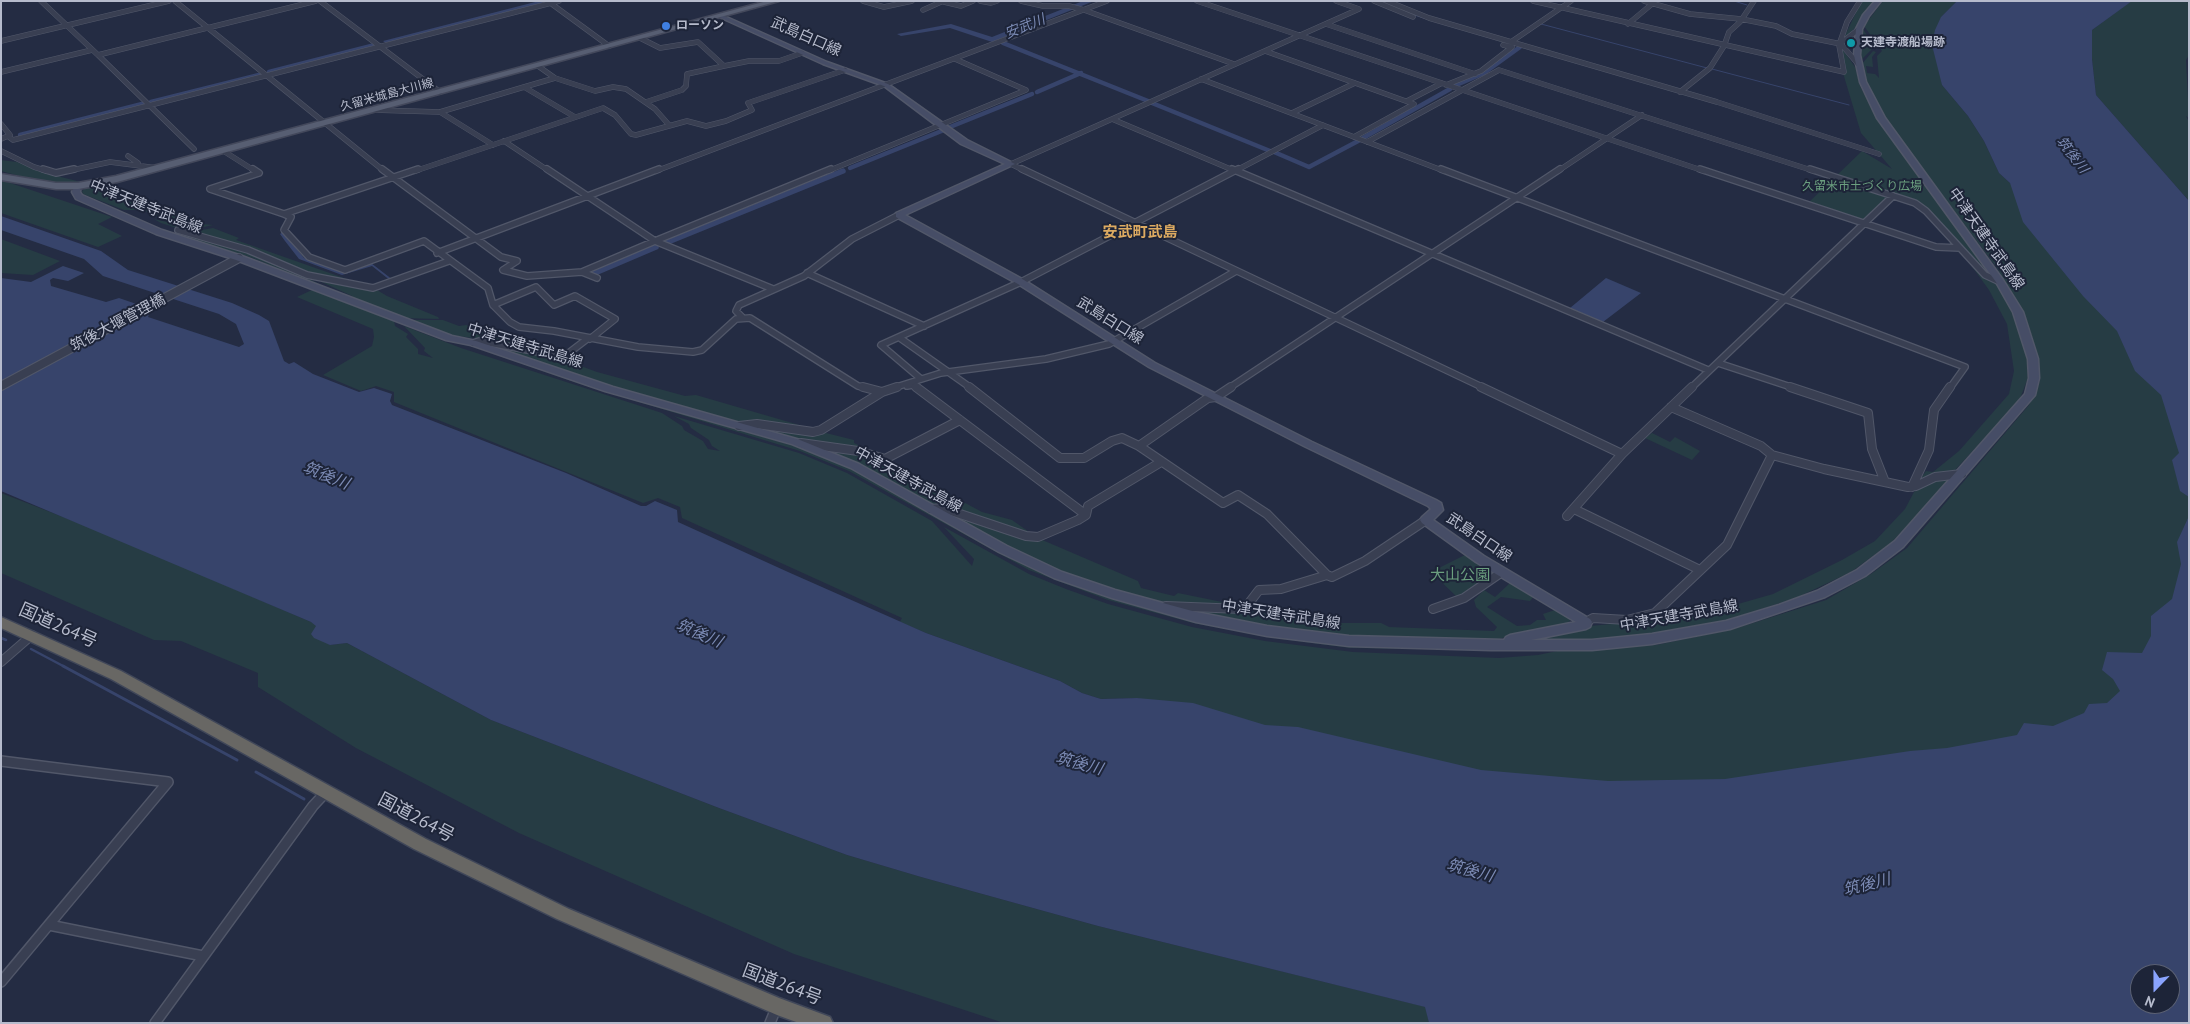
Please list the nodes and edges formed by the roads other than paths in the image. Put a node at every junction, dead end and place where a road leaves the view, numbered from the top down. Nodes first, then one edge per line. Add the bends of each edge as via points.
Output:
1 (41, 1) edge
2 (169, 1) edge
3 (175, 1) edge
4 (318, 1) edge
5 (560, 1) edge
6 (776, 1) edge
7 (863, 1) edge
8 (912, 1) edge
9 (940, 1) edge
10 (973, 1) edge
11 (980, 1) edge
12 (997, 1) edge
13 (1021, 1) edge
14 (1107, 1) edge
15 (1198, 1) edge
16 (1336, 1) edge
17 (1386, 1) edge
18 (1533, 1) edge
19 (1570, 1) edge
20 (1644, 1) edge
21 (1754, 1) edge
22 (1860, 1) edge
23 (1878, 1) edge
24 (550, 2) edge
25 (1375, 2) edge
26 (1652, 4) junction
27 (1369, 5) dead end
28 (1562, 8) junction
29 (923, 10) dead end
30 (1082, 10) junction
31 (720, 16) junction
32 (1741, 19) junction
33 (1326, 24) junction
34 (1628, 24) junction
35 (66, 26) junction
36 (209, 27) junction
37 (1859, 29) junction
38 (1300, 36) junction
39 (640, 38) junction
40 (1, 41) edge
41 (1511, 42) junction
42 (1841, 43) junction
43 (1724, 45) junction
44 (382, 46) junction
45 (609, 46) junction
46 (92, 50) junction
47 (1265, 51) junction
48 (802, 53) junction
49 (98, 55) junction
50 (954, 59) junction
51 (1234, 64) junction
52 (1858, 64) junction
53 (538, 66) junction
54 (724, 66) junction
55 (845, 70) junction
56 (1, 72) edge
57 (1475, 74) junction
58 (267, 75) junction
59 (555, 78) junction
60 (1201, 79) junction
61 (1355, 83) junction
62 (1444, 84) junction
63 (886, 85) junction
64 (524, 87) junction
65 (1462, 90) junction
66 (440, 92) junction
67 (1680, 92) junction
68 (1407, 101) junction
69 (646, 102) junction
70 (148, 106) junction
71 (374, 110) junction
72 (440, 112) junction
73 (1292, 113) junction
74 (1642, 115) junction
75 (575, 117) junction
76 (1112, 119) junction
77 (324, 123) junction
78 (1, 124) edge
79 (941, 124) junction
80 (669, 125) junction
81 (1323, 125) junction
82 (1354, 136) junction
83 (10, 137) junction
84 (1, 139) edge
85 (1608, 139) junction
86 (504, 141) junction
87 (1367, 142) junction
88 (493, 145) junction
89 (194, 148) dead end
90 (222, 150) junction
91 (1, 151) edge
92 (1879, 154) dead end
93 (128, 156) dead end
94 (1011, 164) junction
95 (135, 165) junction
96 (157, 168) junction
97 (1235, 171) junction
98 (1, 177) edge
99 (393, 178) junction
100 (78, 186) junction
101 (1893, 196) junction
102 (587, 197) junction
103 (1518, 198) junction
104 (284, 214) junction
105 (899, 215) junction
106 (1135, 223) junction
107 (1863, 224) junction
108 (178, 230) dead end
109 (475, 239) junction
110 (654, 241) junction
111 (1960, 248) junction
112 (438, 253) junction
113 (1431, 255) junction
114 (237, 259) junction
115 (449, 261) junction
116 (1236, 271) junction
117 (582, 272) junction
118 (807, 273) junction
119 (597, 278) dead end
120 (1021, 282) junction
121 (2000, 282) junction
122 (773, 289) junction
123 (1784, 299) junction
124 (493, 305) junction
125 (742, 317) junction
126 (1336, 319) junction
127 (924, 326) junction
128 (900, 338) junction
129 (589, 339) junction
130 (1114, 342) junction
131 (473, 343) junction
132 (1718, 363) junction
133 (1708, 370) junction
134 (948, 372) junction
135 (921, 379) junction
136 (1, 386) edge
137 (907, 386) junction
138 (882, 392) junction
139 (1216, 397) junction
140 (1671, 407) junction
141 (960, 420) junction
142 (738, 426) junction
143 (796, 442) junction
144 (1139, 446) junction
145 (1622, 454) junction
146 (1772, 454) junction
147 (1161, 462) junction
148 (1962, 474) junction
149 (1885, 482) junction
150 (1912, 487) junction
151 (931, 509) junction
152 (1574, 509) junction
153 (1086, 515) junction
154 (1567, 516) dead end
155 (1426, 520) junction
156 (1700, 570) junction
157 (1502, 572) junction
158 (1327, 575) junction
159 (1158, 607) junction
160 (1433, 609) dead end
161 (1, 622) edge
162 (1586, 622) junction
163 (32, 635) junction
164 (1491, 645) junction
165 (1, 662) edge
166 (1, 761) edge
167 (326, 792) junction
168 (49, 925) junction
169 (203, 956) junction
170 (1, 982) edge
171 (777, 1006) junction
172 (155, 1023) edge
173 (770, 1023) edge
174 (824, 1023) edge

1 - 35 street
2 - 35 street
3 - 36 street
4 - 36 street
4 - 44 street
5 - 24 street
6 - 31 main road, 久留米城島大川線
7 - 8 street via 884,7
9 - 10 street via 961,6
9 - 29 street
11 - 12 street
13 - 30 street
14 - 30 street
15 - 38 street
16 - 33 street via 1360,8
17 - 41 street via 1429,18
18 - 28 street
19 - 28 street
20 - 26 street
21 - 32 street
22 - 42 street
23 - 37 main road, 中津天建寺武島線
24 - 44 street
24 - 45 street
25 - 27 street
25 - 57 street via 1402,14 1512,47
26 - 32 street via 1697,16
26 - 34 street
28 - 34 street
28 - 41 street
30 - 50 street
30 - 51 street
31 - 39 main road, 久留米城島大川線
31 - 48 main road, 武島白口線
32 - 42 street via 1782,28 1792,34
32 - 43 street via 1729,32
33 - 38 street
33 - 57 street
34 - 43 street
35 - 40 street
35 - 46 street
36 - 49 street
36 - 58 street
37 - 42 street
37 - 52 main road, 中津天建寺武島線 via 1856,45
38 - 47 street
38 - 62 street
39 - 45 main road, 久留米城島大川線
39 - 54 street via 660,48 698,42
41 - 67 street
42 - 43 street via 1844,72
42 - 52 street
43 - 67 street via 1710,68
44 - 58 street
44 - 66 street
45 - 53 main road, 久留米城島大川線
46 - 49 street
46 - 56 street
47 - 51 street
47 - 61 street
48 - 54 street via 779,61 749,61
48 - 55 main road, 武島白口線
49 - 70 street
50 - 63 street
50 - 79 street via 1026,90
51 - 60 street
52 - 121 main road, 中津天建寺武島線 via 1881,118
53 - 59 street
53 - 66 main road, 久留米城島大川線
54 - 69 street via 687,74 686,86 682,90
55 - 63 main road, 武島白口線
55 - 80 street via 748,103 752,110 726,121 706,126 688,121
57 - 62 street
58 - 70 street
58 - 77 street
59 - 64 street
59 - 69 street via 595,91 612,87 626,89
60 - 73 street
60 - 76 street
61 - 68 street
61 - 73 street
62 - 65 street
62 - 68 street
63 - 79 main road, 武島白口線
63 - 102 street
64 - 72 street
64 - 75 street
65 - 74 street via 1499,70
65 - 85 street
65 - 87 street
66 - 71 main road, 久留米城島大川線
67 - 92 street
68 - 82 street via 1414,104
69 - 80 street
70 - 83 street via 13,140
70 - 89 street
71 - 72 street
71 - 77 main road, 久留米城島大川線
72 - 88 street
73 - 81 street
74 - 85 street
74 - 101 street
75 - 80 street via 603,108 636,135
75 - 86 street
76 - 94 street
76 - 97 street
77 - 90 main road, 久留米城島大川線
77 - 99 street
78 - 83 street
79 - 94 main road, 武島白口線 via 964,142
79 - 110 street
81 - 82 street
81 - 97 street
82 - 87 street
83 - 84 street
85 - 103 street
85 - 107 street
86 - 88 street
86 - 102 street
87 - 103 street
88 - 99 street
90 - 96 main road, 久留米城島大川線
90 - 104 street via 259,173 210,189
91 - 95 street via 34,167 56,173 110,162
93 - 95 street via 138,163
94 - 105 main road
94 - 106 street
95 - 96 street
96 - 100 main road, 久留米城島大川線
97 - 106 street
97 - 113 street
98 - 100 main road, 久留米城島大川線 via 56,186
99 - 104 street
99 - 109 street
100 - 114 main road, 中津天建寺武島線 via 76,192 79,196 159,232
101 - 107 street
101 - 111 street via 1926,210
102 - 109 street
102 - 110 street
103 - 113 street
103 - 123 street
104 - 112 street via 291,217 284,230 309,257 345,270 424,241
105 - 118 street via 852,239
105 - 120 main road, 武島白口線
106 - 116 street
106 - 120 street
107 - 111 street via 1936,247
107 - 123 street
108 - 115 street via 248,250 307,275 373,288
109 - 112 street
109 - 117 street via 501,257 517,261 503,270 527,276
110 - 117 street
110 - 122 street
111 - 121 street via 1985,275
112 - 115 street
113 - 126 street
113 - 133 street
114 - 131 main road, 中津天建寺武島線 via 448,338
114 - 136 street, 筑後大堰管理橋
115 - 124 street via 488,288
116 - 126 street
116 - 130 street
117 - 119 street
118 - 122 street
118 - 127 street
120 - 127 street
120 - 130 main road, 武島白口線
121 - 148 main road, 中津天建寺武島線 via 2025,330 2034,378 2030,395 2022,406
122 - 125 street via 737,307 736,311
123 - 132 street
123 - 150 street via 1965,368 1934,410 1928,450
124 - 129 street via 514,325
124 - 129 street via 536,287 554,305 575,296 615,318
125 - 129 street via 731,322 698,352
125 - 138 street via 761,323 858,386
126 - 139 street
126 - 145 street
127 - 128 street
128 - 134 street
128 - 135 street via 881,345
129 - 131 street via 560,356 479,341
130 - 134 street via 1046,359
130 - 139 main road, 武島白口線
131 - 142 main road, 中津天建寺武島線 via 609,389
132 - 133 street
132 - 149 street via 1868,413 1872,449
133 - 140 street
134 - 135 street
134 - 144 street via 1060,458 1084,458 1122,438
135 - 137 street
137 - 138 street
137 - 141 street via 917,388
138 - 142 street via 813,432 757,424
139 - 144 street via 1208,398
139 - 155 main road, 武島白口線 via 1437,506
140 - 145 street
140 - 146 street via 1761,446
141 - 143 street via 885,459 858,451
141 - 153 street
142 - 143 main road, 中津天建寺武島線
143 - 151 main road, 中津天建寺武島線 via 855,466
144 - 147 street
145 - 152 street
146 - 149 street
146 - 156 street via 1727,546
147 - 153 street via 1088,506
147 - 158 street via 1223,503 1238,494 1267,514
148 - 150 street via 1935,477
148 - 164 main road, 中津天建寺武島線 via 1899,544 1861,572 1821,594 1784,608 1726,626 1652,639 1592,645
149 - 150 street
151 - 153 street via 942,508 1033,537
151 - 159 main road, 中津天建寺武島線 via 1058,575
152 - 154 street
152 - 156 street
155 - 157 main road, 武島白口線
155 - 158 street via 1365,561 1332,576
156 - 162 street via 1655,612 1642,618 1593,618
157 - 160 street via 1464,598
157 - 162 main road, 武島白口線
158 - 159 street via 1280,589 1259,590 1241,609
159 - 164 main road, 中津天建寺武島線 via 1268,631 1349,641
161 - 163 highway, 国道264号
162 - 164 main road
163 - 165 street
163 - 167 highway, 国道264号 via 116,674
166 - 168 street via 168,782
167 - 169 street
167 - 171 highway, 国道264号 via 420,844 563,914
168 - 169 street
168 - 170 street
169 - 172 street
171 - 173 street
171 - 174 highway, 国道264号

